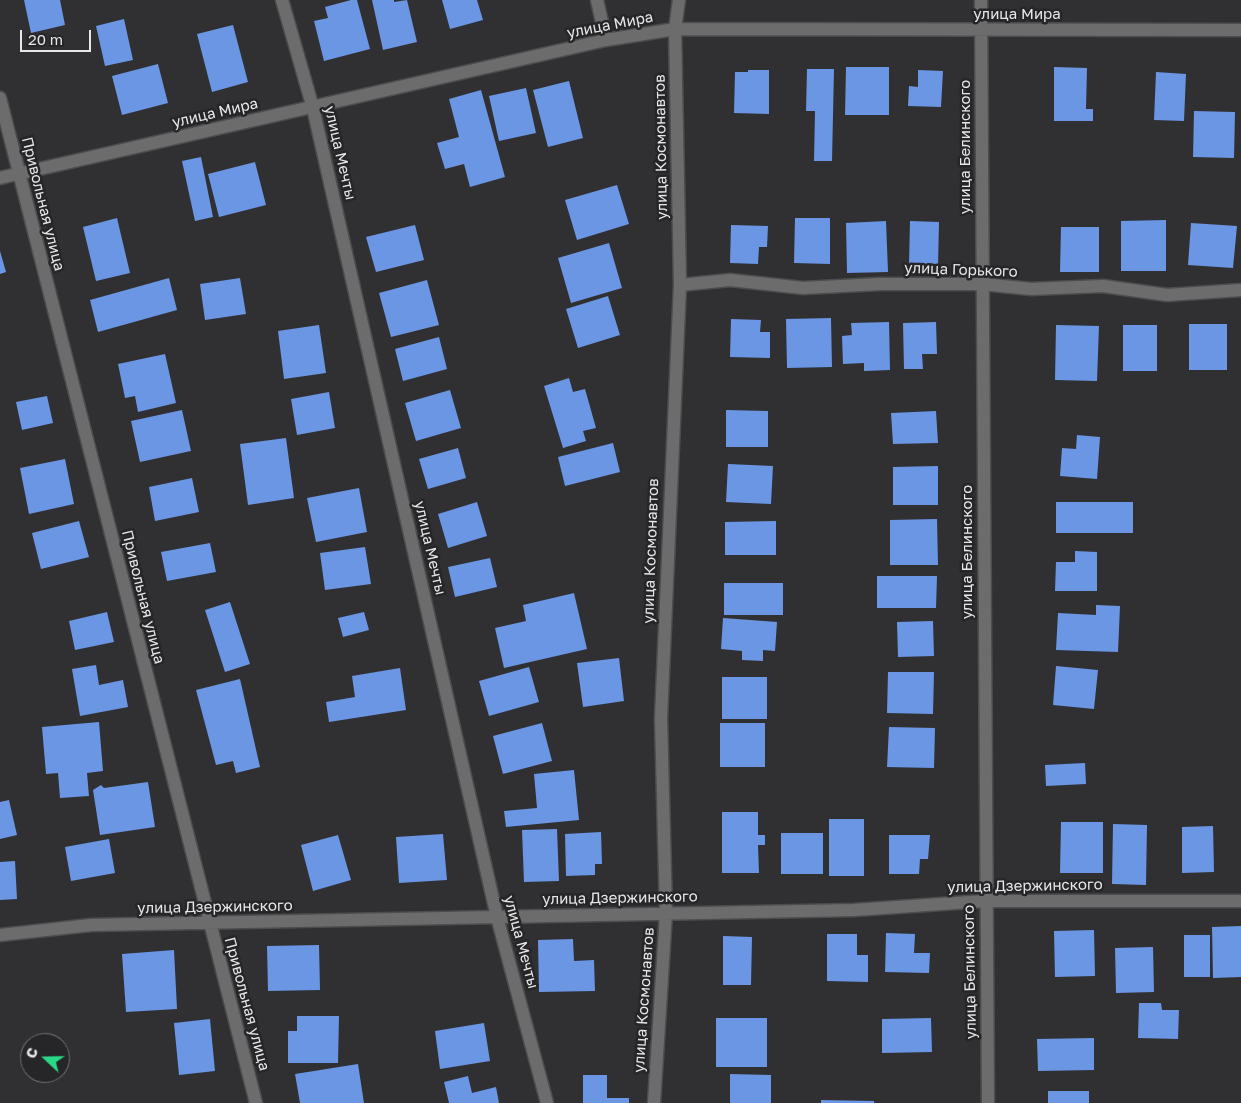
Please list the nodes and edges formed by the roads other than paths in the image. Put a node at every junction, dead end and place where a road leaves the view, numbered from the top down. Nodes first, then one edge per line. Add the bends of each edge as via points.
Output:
1 (282, 0) edge
2 (597, 0) edge
3 (679, 0) edge
4 (981, 0) edge
5 (675, 29) junction
6 (1241, 30) edge
7 (981, 31) junction
8 (606, 40) junction
9 (0, 98) edge
10 (313, 108) junction
11 (19, 173) junction
12 (0, 178) edge
13 (982, 284) junction
14 (680, 285) junction
15 (1241, 290) edge
16 (985, 901) junction
17 (1241, 901) edge
18 (666, 913) junction
19 (497, 917) junction
20 (209, 924) junction
21 (0, 935) edge
22 (256, 1103) edge
23 (547, 1103) edge
24 (654, 1103) edge
25 (988, 1103) edge

1 - 10 street, улица Мечты
2 - 8 street
3 - 5 street, улица Космонавтов
4 - 7 street, улица Белинского
5 - 7 street, улица Мира
5 - 8 street, улица Мира
5 - 14 street, улица Космонавтов
6 - 7 street, улица Мира
7 - 13 street, улица Белинского
8 - 10 street, улица Мира
9 - 11 street, Привольная улица
10 - 11 street, улица Мира
10 - 19 street, улица Мечты
11 - 12 street, улица Мира
11 - 20 street, Привольная улица
13 - 14 street, улица Горького via 803,288 730,280
13 - 15 street, улица Горького via 1031,289 1103,286 1167,295
13 - 16 street, улица Белинского
14 - 18 street, улица Космонавтов via 661,718
16 - 17 street, улица Дзержинского
16 - 18 street, улица Дзержинского via 854,910
16 - 25 street, улица Белинского
18 - 19 street, улица Дзержинского
18 - 24 street, улица Космонавтов
19 - 20 street, улица Дзержинского
19 - 23 street, улица Мечты
20 - 21 street, улица Дзержинского via 91,925
20 - 22 street, Привольная улица

